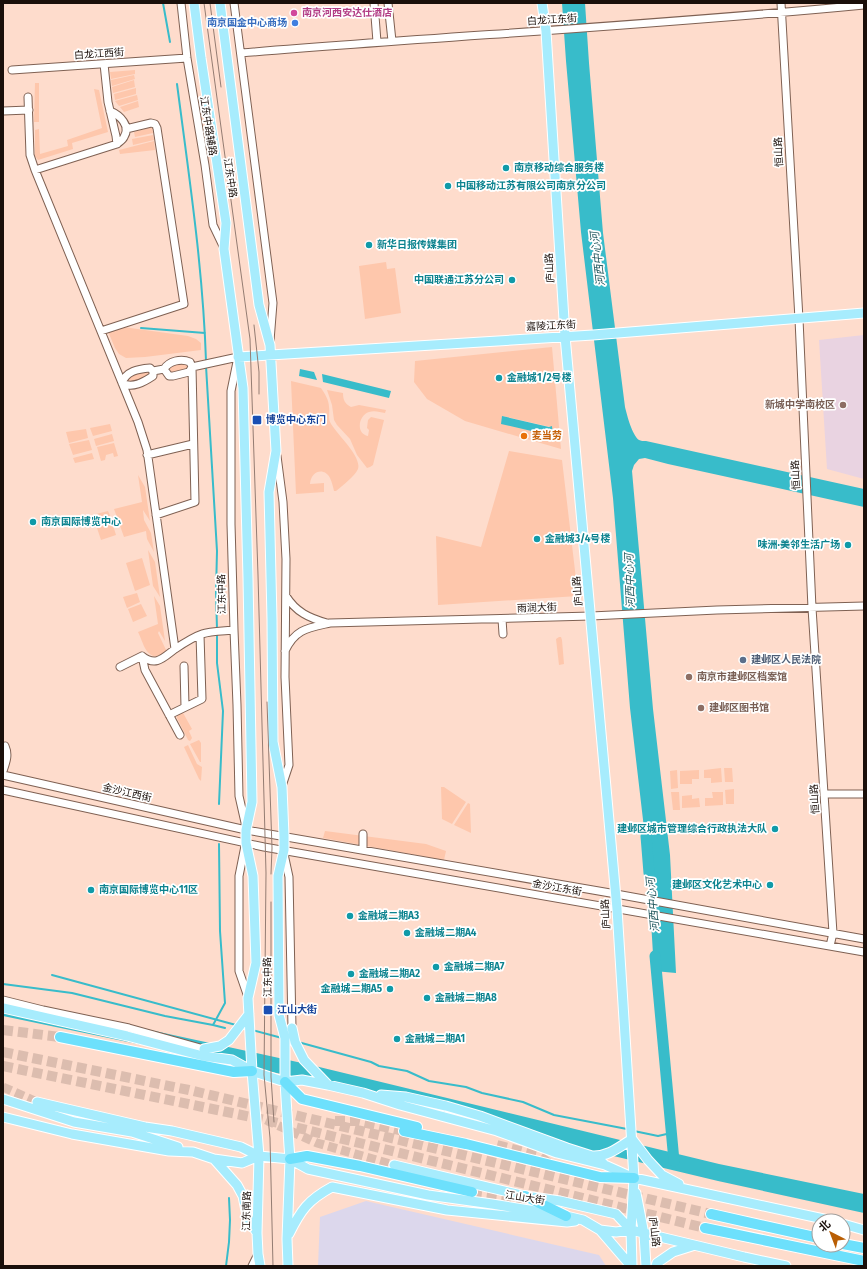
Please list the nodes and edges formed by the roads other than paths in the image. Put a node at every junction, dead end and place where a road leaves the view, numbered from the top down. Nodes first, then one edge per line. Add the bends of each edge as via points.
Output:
1 (181, 3) edge
2 (194, 3) edge
3 (220, 3) edge
4 (234, 3) edge
5 (374, 3) edge
6 (388, 3) edge
7 (542, 3) edge
8 (781, 3) edge
9 (864, 6) edge
10 (782, 13) junction
11 (546, 31) junction
12 (392, 41) junction
13 (377, 42) junction
14 (241, 53) junction
15 (187, 58) junction
16 (104, 64) junction
17 (12, 70) dead end
18 (28, 97) dead end
19 (28, 110) junction
20 (3, 111) edge
21 (110, 111) junction
22 (126, 129) junction
23 (117, 144) junction
24 (35, 170) junction
25 (224, 249) junction
26 (864, 313) edge
27 (799, 319) junction
28 (100, 331) junction
29 (566, 336) junction
30 (270, 345) junction
31 (270, 355) junction
32 (238, 357) junction
33 (192, 367) junction
34 (164, 369) junction
35 (153, 371) junction
36 (122, 383) junction
37 (193, 444) junction
38 (276, 451) junction
39 (148, 455) junction
40 (156, 515) junction
41 (285, 595) junction
42 (864, 606) edge
43 (812, 608) junction
44 (591, 616) junction
45 (502, 618) junction
46 (330, 623) junction
47 (234, 630) junction
48 (503, 634) dead end
49 (200, 635) junction
50 (175, 649) junction
51 (285, 651) junction
52 (142, 656) junction
53 (184, 666) dead end
54 (120, 667) dead end
55 (186, 707) junction
56 (169, 715) junction
57 (180, 735) dead end
58 (5, 746) dead end
59 (3, 771) edge
60 (3, 775) edge
61 (282, 786) junction
62 (3, 790) edge
63 (825, 794) junction
64 (864, 794) edge
65 (246, 830) junction
66 (364, 834) dead end
67 (284, 836) junction
68 (246, 844) junction
69 (284, 850) junction
70 (363, 850) junction
71 (459, 881) junction
72 (458, 890) dead end
73 (616, 894) junction
74 (617, 909) junction
75 (833, 933) junction
76 (864, 939) edge
77 (830, 946) junction
78 (864, 952) edge
79 (248, 998) junction
80 (3, 1000) edge
81 (3, 1008) edge
82 (249, 1014) junction
83 (292, 1028) junction
84 (60, 1037) tunnel mouth
85 (285, 1038) junction
86 (204, 1049) junction
87 (223, 1058) junction
88 (252, 1071) junction
89 (285, 1082) junction
90 (328, 1085) junction
91 (363, 1093) junction
92 (3, 1098) edge
93 (37, 1102) tunnel mouth
94 (3, 1116) edge
95 (404, 1131) tunnel mouth
96 (632, 1139) junction
97 (497, 1145) tunnel mouth
98 (193, 1152) junction
99 (259, 1156) junction
100 (592, 1156) junction
101 (214, 1159) junction
102 (290, 1159) junction
103 (394, 1165) tunnel mouth
104 (605, 1165) junction
105 (634, 1178) junction
106 (687, 1189) junction
107 (472, 1192) tunnel mouth
108 (525, 1196) junction
109 (711, 1214) tunnel mouth
110 (566, 1216) junction
111 (811, 1216) edge
112 (583, 1220) junction
113 (851, 1226) edge
114 (706, 1228) tunnel mouth
115 (600, 1230) junction
116 (631, 1230) junction
117 (864, 1230) edge
118 (257, 1234) junction
119 (644, 1234) junction
120 (811, 1236) edge
121 (287, 1239) junction
122 (693, 1245) junction
123 (851, 1245) edge
124 (864, 1248) edge
125 (258, 1254) junction
126 (864, 1261) edge
127 (289, 1264) edge
128 (252, 1266) edge
129 (260, 1266) edge
130 (632, 1266) edge
131 (646, 1266) edge
132 (656, 1266) edge
133 (786, 1266) edge

1 - 15 street, 江东中路辅路
2 - 25 main road, 江东中路 via 226,223
3 - 30 main road, 江东中路 via 259,305
4 - 14 street, 江东中路
5 - 13 street
6 - 12 street
7 - 11 main road, 庐山路
8 - 10 street, 恒山路
9 - 10 street, 白龙江东街
10 - 11 street, 白龙江东街
10 - 27 street, 恒山路
11 - 12 street, 白龙江东街
11 - 29 main road, 庐山路
12 - 13 street, 白龙江东街
13 - 14 street, 白龙江东街
14 - 30 street, 江东中路 via 273,303
15 - 16 street, 白龙江西街
15 - 25 street, 江东中路辅路 via 213,225
16 - 17 street, 白龙江西街
16 - 21 street
18 - 19 street
19 - 20 street
19 - 24 street via 30,155
21 - 22 street via 121,118
21 - 23 street
22 - 23 street via 124,138
22 - 28 street via 151,123 157,128 184,304
23 - 24 street
24 - 28 street
25 - 32 main road, 江东中路
26 - 27 main road, 嘉陵江东街
27 - 29 main road, 嘉陵江东街
27 - 43 street, 恒山路
28 - 36 street
29 - 31 main road, 嘉陵江东街
29 - 44 main road, 庐山路
30 - 31 main road, 江东中路
31 - 32 main road, 嘉陵江东街
31 - 38 main road, 江东中路
32 - 33 street
32 - 47 street, 江东中路 via 231,391
32 - 65 main road, 江东中路 via 243,388 252,802
33 - 34 street via 190,362 185,360 171,362
33 - 34 street via 189,372 173,376 169,376
33 - 37 street
34 - 35 street
35 - 36 street via 150,368 143,368 128,373
35 - 36 street via 153,376 132,386
36 - 39 street
37 - 39 street
37 - 40 street via 195,502
38 - 41 street, 江东中路 via 283,502
38 - 61 main road, 江东中路 via 269,492 273,742
39 - 40 street
40 - 50 street
41 - 46 street via 300,612 316,620
41 - 51 street, 江东中路
42 - 43 street, 雨润大街
43 - 44 street, 雨润大街
43 - 63 street, 恒山路
44 - 45 street, 雨润大街
44 - 73 main road, 庐山路
45 - 46 street, 雨润大街
45 - 48 street
46 - 51 street via 301,631 289,642
47 - 49 street
47 - 65 street, 江东中路 via 239,796
49 - 50 street
49 - 55 street via 202,699
50 - 52 street via 155,662
51 - 61 street, 江东中路 via 288,765
52 - 54 street
52 - 56 street via 145,670
53 - 55 street
55 - 56 street
56 - 57 street
58 - 59 street via 7,760
60 - 65 street, 金沙江西街
61 - 67 main road, 江东中路
62 - 68 street
63 - 64 street
63 - 75 street, 恒山路
65 - 67 street, 金沙江东街
65 - 68 main road, 江东中路
66 - 70 street
67 - 69 main road, 江东中路
67 - 70 street, 金沙江东街
68 - 69 street, 金沙江东街
68 - 79 main road, 江东中路 via 253,876 256,963
68 - 79 street, 江东中路 via 239,876 239,971
69 - 71 street, 金沙江东街
69 - 83 street via 289,877
69 - 85 main road, 江东中路 via 278,876 279,1015
70 - 73 street, 金沙江东街
71 - 72 street
71 - 74 street, 金沙江东街 via 475,887
73 - 74 main road, 庐山路
73 - 75 street, 金沙江东街
74 - 77 street, 金沙江东街
74 - 96 main road, 庐山路
75 - 76 street, 金沙江东街
75 - 77 street, 恒山路
77 - 78 street, 金沙江东街
79 - 82 main road, 江东中路
80 - 86 street via 130,1028
81 - 87 main road via 203,1056
82 - 86 main road via 229,1040 220,1046
82 - 88 main road, 江东中路
83 - 85 street
83 - 90 main road via 295,1042 304,1060
84 - 88 highway via 234,1072
85 - 89 main road, 江东中路
86 - 87 street
87 - 88 main road
88 - 89 main road
88 - 99 main road, 江东南路
89 - 90 main road via 302,1080
89 - 97 highway via 302,1099
89 - 102 main road, 江东中路
90 - 91 main road
91 - 100 main road via 406,1097 453,1108
91 - 104 main road via 497,1131 557,1153
92 - 98 main road via 74,1122 132,1132
93 - 99 main road via 241,1147
94 - 98 main road via 72,1134 169,1151
95 - 105 highway via 600,1177
96 - 100 main road via 610,1153
96 - 105 main road, 庐山路
96 - 106 main road via 662,1175
98 - 101 main road
99 - 101 main road via 242,1163
99 - 102 main road, 江山大街
99 - 118 main road, 江东南路
100 - 104 main road
101 - 118 main road via 237,1185 243,1196 247,1216
102 - 107 highway via 307,1156
102 - 110 main road, 江山大街 via 308,1169 428,1195
102 - 121 main road, 江东中路
103 - 108 main road
104 - 105 main road
105 - 106 main road
105 - 116 main road, 庐山路
105 - 119 main road, 庐山路
106 - 111 main road
108 - 110 highway
108 - 116 main road via 616,1214
109 - 120 highway
110 - 112 main road, 江山大街
112 - 115 main road, 江山大街
112 - 121 main road via 567,1222 447,1210 332,1187 308,1203 298,1216
113 - 117 main road
114 - 126 highway
115 - 116 main road, 江山大街
115 - 130 main road
116 - 119 main road, 江山大街
116 - 130 main road, 庐山路
118 - 125 main road, 江东南路
119 - 122 main road, 江山大街
119 - 131 main road, 庐山路
121 - 127 main road
122 - 132 main road via 672,1252
122 - 133 main road, 江山大街
123 - 124 highway
125 - 128 street
125 - 129 main road, 江东南路

